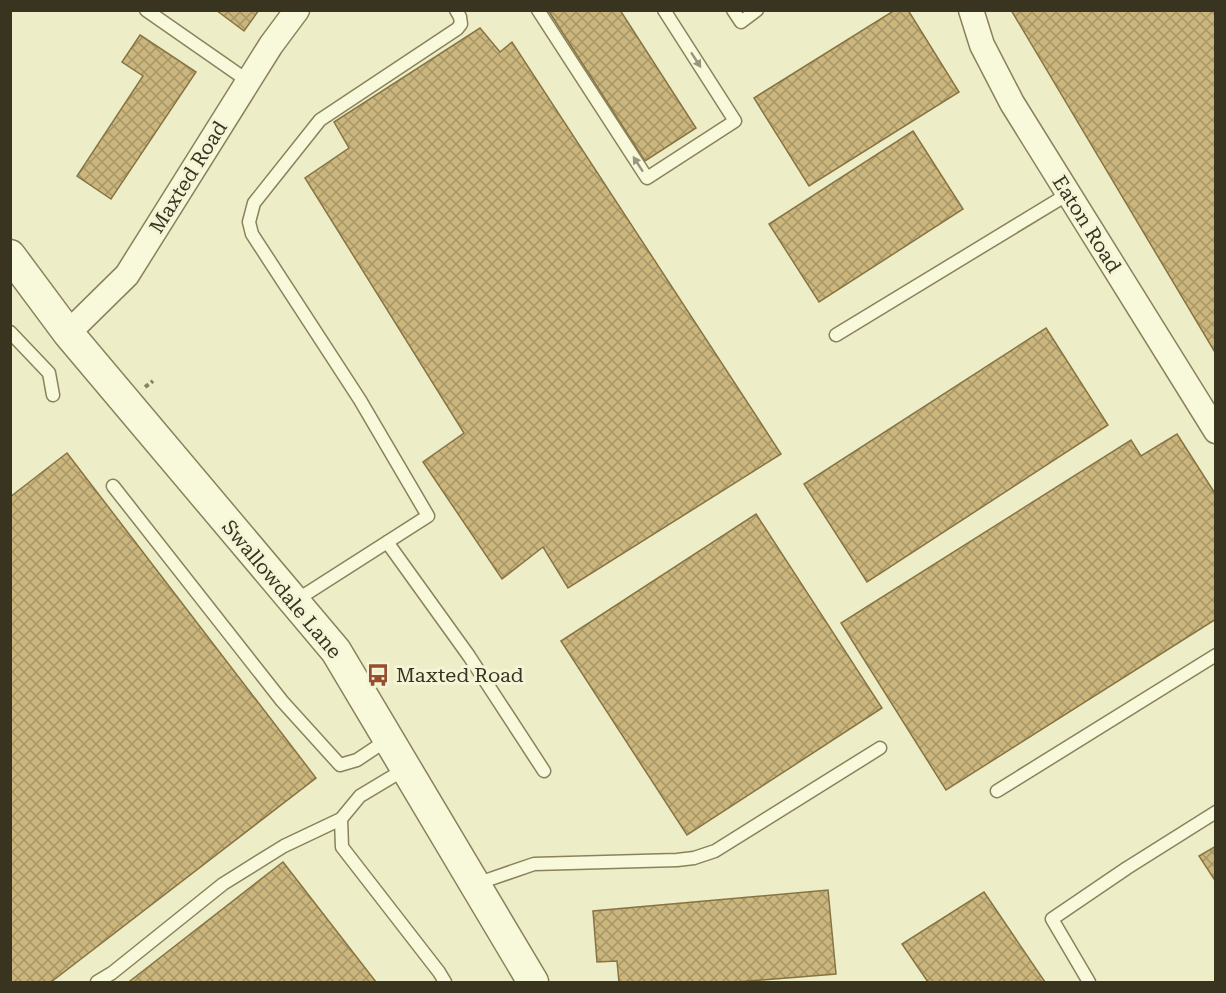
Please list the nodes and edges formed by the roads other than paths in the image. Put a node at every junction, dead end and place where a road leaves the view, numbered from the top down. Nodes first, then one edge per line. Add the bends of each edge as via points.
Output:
1 (146, 10) edge
2 (297, 10) edge
3 (456, 10) edge
4 (538, 10) edge
5 (664, 10) edge
6 (733, 10) edge
7 (757, 10) edge
8 (970, 10) edge
9 (248, 81) junction
10 (1068, 194) junction
11 (10, 255) edge
12 (10, 332) edge
13 (68, 333) junction
14 (836, 335) dead end
15 (53, 395) dead end
16 (1215, 431) edge
17 (113, 486) dead end
18 (387, 542) junction
19 (294, 601) junction
20 (1215, 655) edge
21 (388, 739) junction
22 (880, 748) dead end
23 (406, 768) junction
24 (544, 771) dead end
25 (997, 791) dead end
26 (1215, 812) edge
27 (341, 819) junction
28 (474, 884) junction
29 (442, 981) edge
30 (97, 982) edge
31 (533, 982) edge
32 (1089, 982) edge

1 - 9 lane
2 - 9 street, Maxted Road
3 - 18 lane via 461,24 457,29 320,120 254,203 249,222 252,234 360,400 428,516
5 -> 4 lane via 735,121 647,178
6 - 7 lane via 741,22
8 - 10 street, Eaton Road via 982,45 1012,103
9 - 13 street, Maxted Road via 126,275
10 - 14 lane
10 - 16 street, Eaton Road
11 - 13 street, Swallowdale Lane
12 - 15 lane via 48,373
13 - 19 street, Swallowdale Lane
17 - 21 lane via 282,701 340,765 357,760
18 - 19 lane
18 - 24 lane via 469,656
19 - 21 street, Swallowdale Lane via 336,651
20 - 25 lane
21 - 23 street, Swallowdale Lane
22 - 28 lane via 715,851 677,860 534,864
23 - 27 lane via 360,796
23 - 28 street, Swallowdale Lane
26 - 32 lane via 1052,919
27 - 29 lane via 342,847
27 - 30 lane via 284,846 223,884
28 - 31 street, Swallowdale Lane

